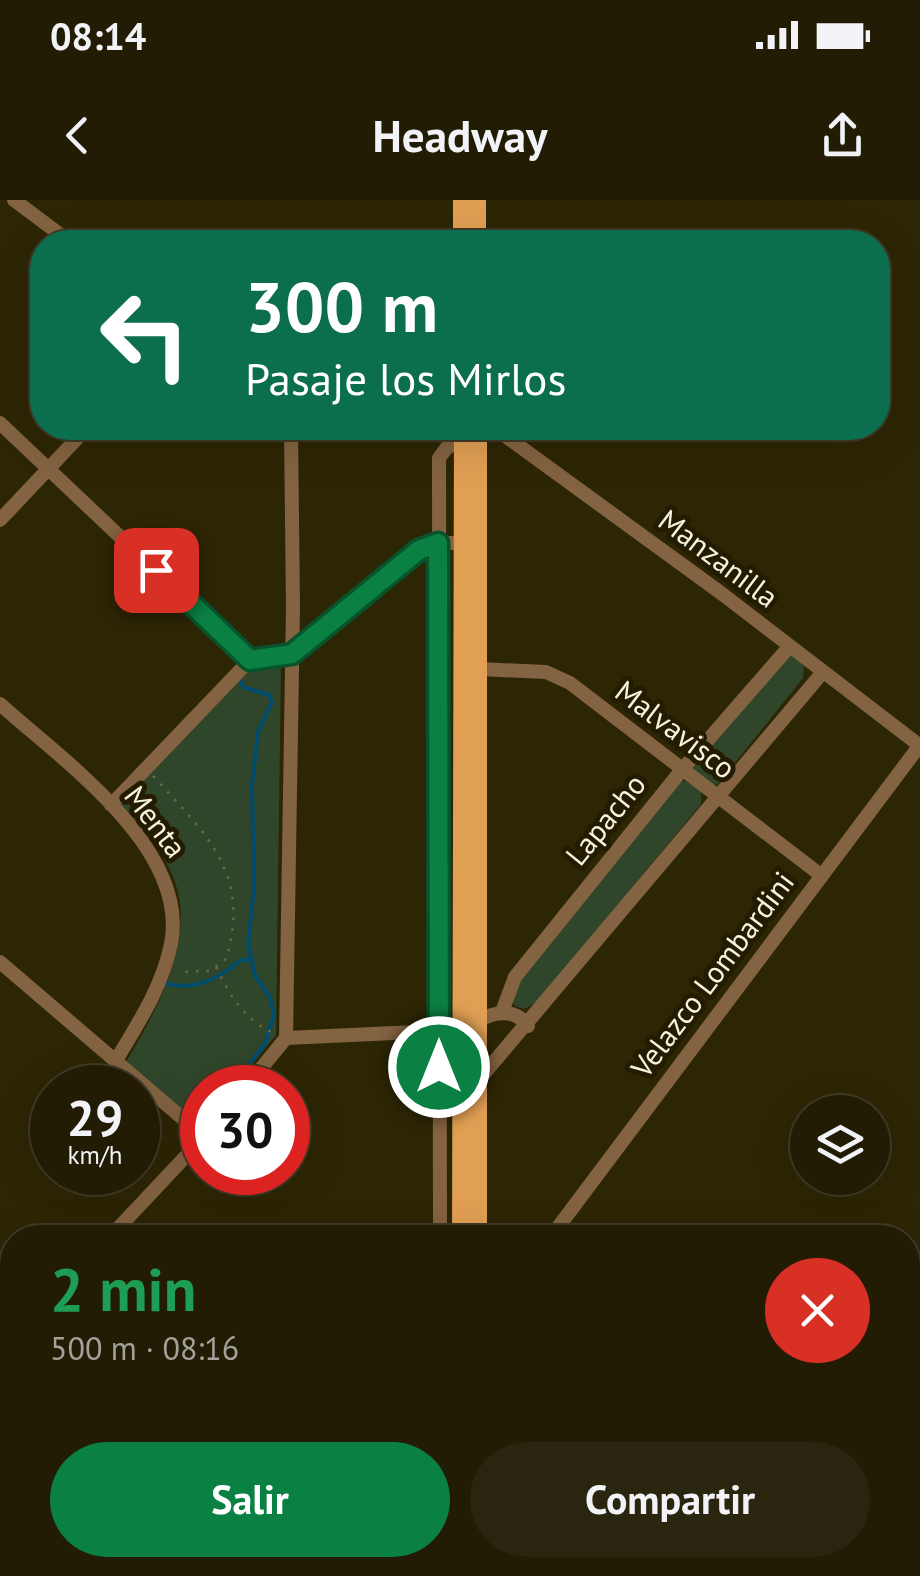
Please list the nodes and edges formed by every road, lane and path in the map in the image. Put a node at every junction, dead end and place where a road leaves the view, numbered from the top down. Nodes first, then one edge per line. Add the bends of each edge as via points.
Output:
1 (14, 200) edge
2 (462, 200) edge
3 (477, 200) edge
4 (54, 230) edge
5 (462, 230) edge
6 (478, 230) edge
7 (0, 423) edge
8 (75, 440) edge
9 (291, 440) edge
10 (457, 440) edge
11 (463, 440) edge
12 (479, 440) edge
13 (511, 440) edge
14 (49, 468) junction
15 (0, 520) edge
16 (438, 543) junction
17 (463, 543) junction
18 (788, 647) junction
19 (292, 654) junction
20 (250, 660) junction
21 (478, 669) junction
22 (823, 672) junction
23 (0, 704) edge
24 (920, 745) edge
25 (146, 768) junction
26 (681, 771) junction
27 (716, 796) junction
28 (111, 805) junction
29 (822, 876) junction
30 (0, 962) edge
31 (216, 968) junction
32 (162, 970) junction
33 (502, 1012) junction
34 (468, 1026) junction
35 (528, 1026) junction
36 (438, 1033) junction
37 (281, 1036) junction
38 (115, 1062) junction
39 (261, 1065) edge
40 (477, 1082) junction
41 (180, 1118) edge
42 (180, 1161) edge
43 (120, 1225) edge
44 (440, 1225) edge
45 (461, 1225) edge
46 (478, 1225) edge
47 (560, 1225) edge

1 - 4 street
2 - 5 main road
3 - 6 main road
7 - 14 street
8 - 14 street
9 - 19 street
10 - 16 street via 439,458
11 - 17 main road
12 - 21 main road
13 - 18 street, Manzanilla
14 - 15 street
14 - 20 street
16 - 17 street
16 - 19 street via 419,550
16 - 36 street
17 - 34 main road
18 - 22 street, Manzanilla
18 - 26 street, Lapacho
19 - 20 street
19 - 37 street
20 - 25 street
21 - 26 street, Malvavisco via 558,676
21 - 34 main road
22 - 24 street, Manzanilla
22 - 27 street
23 - 28 street, Menta
24 - 29 street, Velazco Lombardini
25 - 28 street
25 - 31 path via 199,826 229,873 231,942
26 - 27 street, Malvavisco
26 - 33 street, Lapacho via 515,977
27 - 29 street, Malvavisco
27 - 35 street
28 - 32 street, Menta via 165,878 174,924
29 - 47 street, Velazco Lombardini
30 - 38 street
31 - 32 path
31 - 37 path via 230,996
32 - 38 street, Menta
33 - 34 street
33 - 35 street via 514,1012
34 - 36 street
34 - 40 main road
34 - 45 main road
35 - 40 street
36 - 37 street
36 - 44 street
37 - 39 street
38 - 41 street
40 - 46 main road
42 - 43 street

